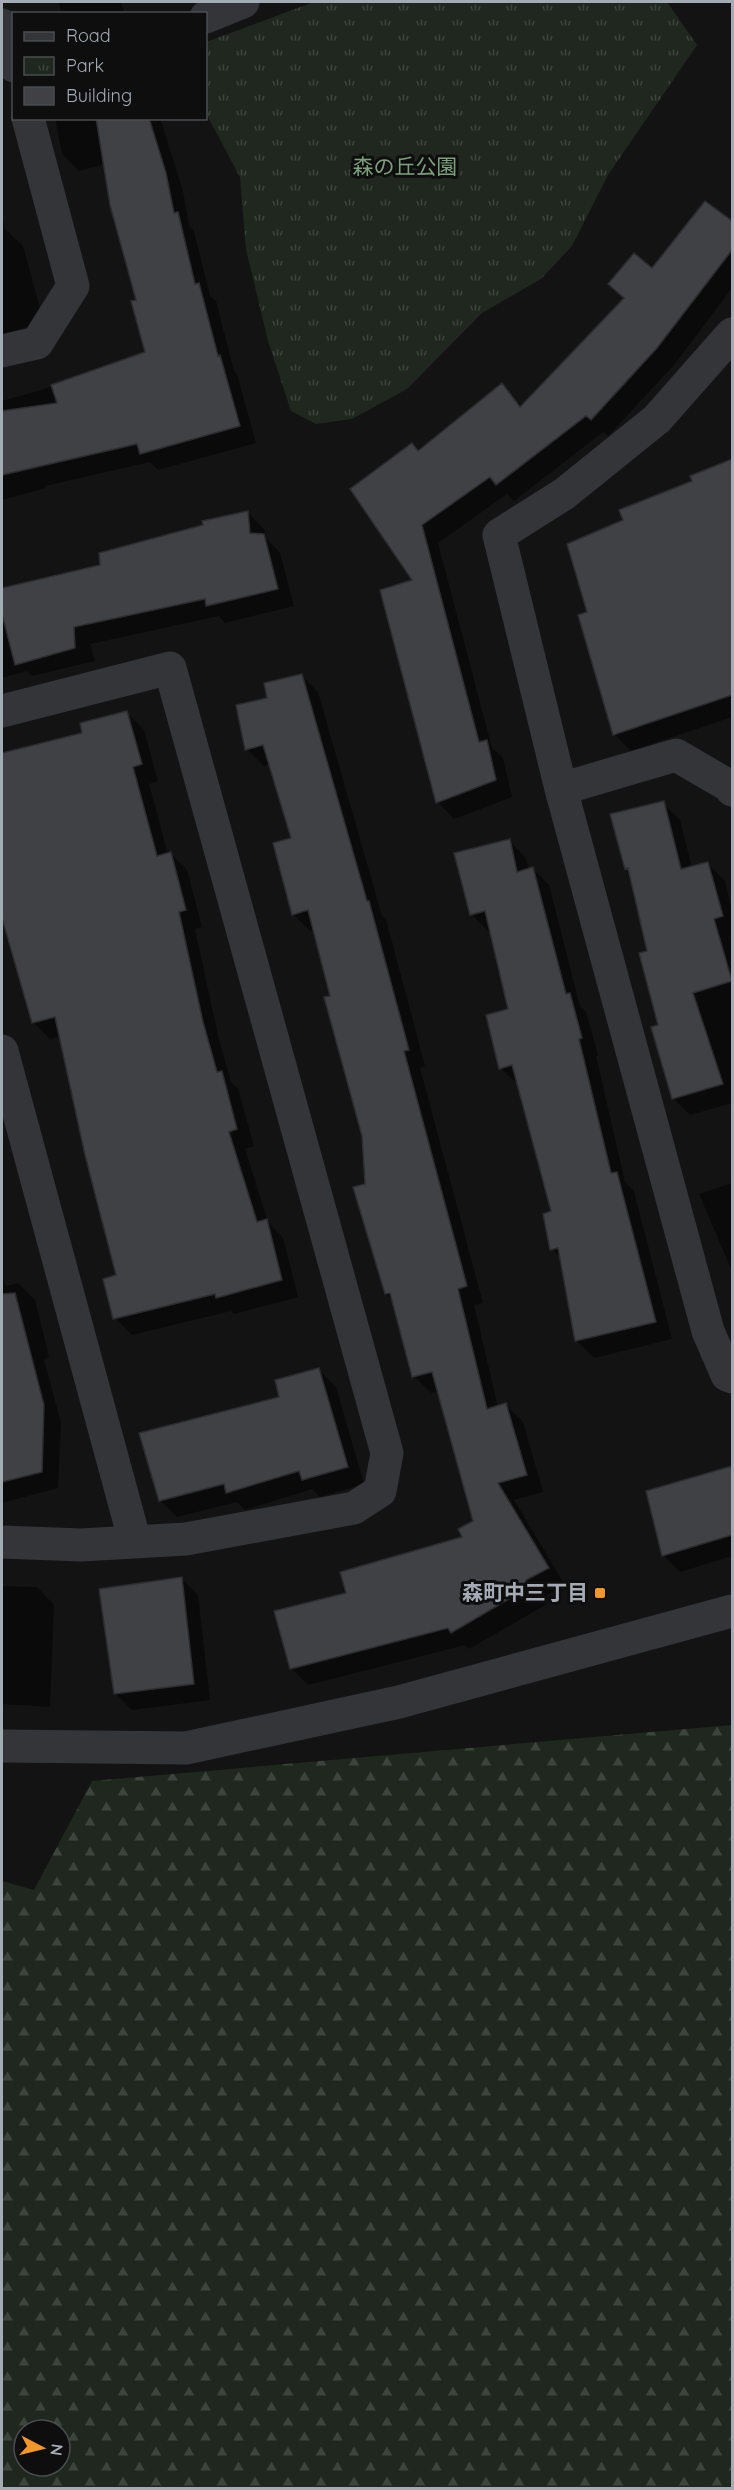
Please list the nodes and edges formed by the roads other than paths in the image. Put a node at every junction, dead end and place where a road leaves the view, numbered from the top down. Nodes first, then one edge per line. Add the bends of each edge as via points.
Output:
1 (243, 2) edge
2 (207, 17) edge
3 (2, 25) edge
4 (12, 61) edge
5 (29, 120) edge
6 (732, 334) edge
7 (2, 351) edge
8 (2, 711) edge
9 (561, 789) junction
10 (732, 790) edge
11 (2, 1051) edge
12 (732, 1377) edge
13 (2, 1542) edge
14 (135, 1542) junction
15 (732, 1611) edge
16 (2, 1746) edge

1 - 2 street
3 - 4 street
5 - 7 street via 73,286 37,343
6 - 9 street via 657,419 564,494 499,535
8 - 14 street via 170,668 387,1453 380,1491 354,1508 186,1539
9 - 10 street via 676,755
9 - 12 street via 708,1331 727,1375
11 - 14 street
13 - 14 street
15 - 16 street via 399,1702 186,1748

